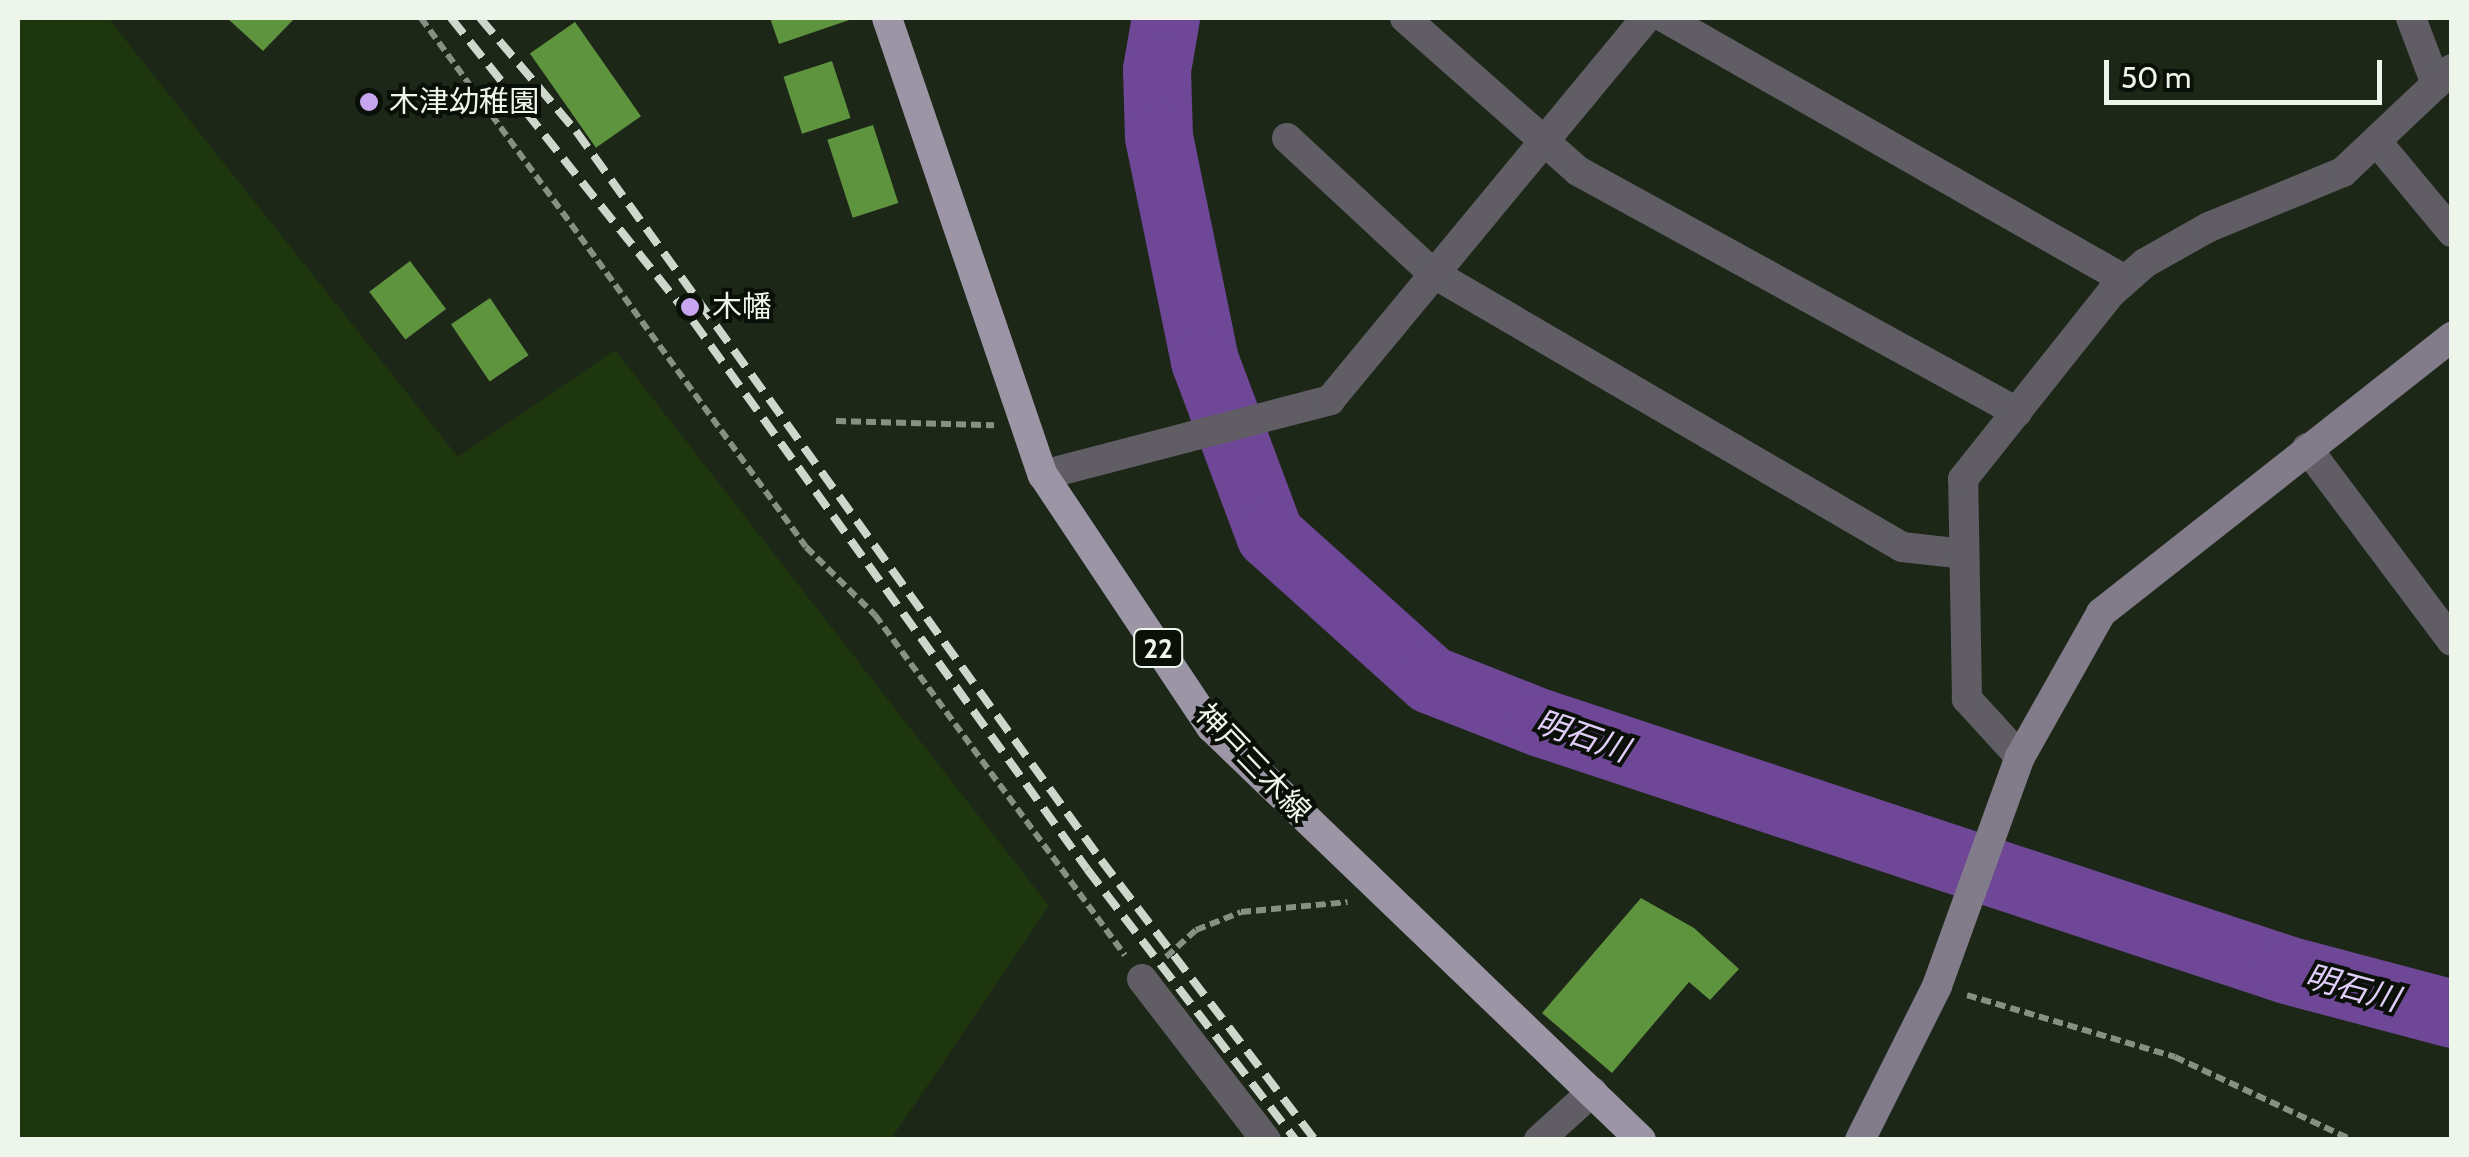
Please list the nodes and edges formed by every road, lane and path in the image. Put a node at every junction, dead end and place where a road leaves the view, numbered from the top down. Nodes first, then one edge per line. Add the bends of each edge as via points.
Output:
1 (421, 18) edge
2 (887, 18) edge
3 (1404, 18) edge
4 (1646, 18) edge
5 (1665, 18) edge
6 (2411, 18) edge
7 (2444, 76) edge
8 (1546, 136) junction
9 (1287, 138) dead end
10 (2378, 143) junction
11 (2452, 232) edge
12 (1431, 272) junction
13 (2125, 280) junction
14 (2452, 337) edge
15 (2016, 412) junction
16 (836, 420) dead end
17 (1030, 426) junction
18 (2307, 448) junction
19 (1043, 474) junction
20 (1964, 554) junction
21 (2452, 640) edge
22 (2020, 756) junction
23 (1371, 882) junction
24 (1142, 979) junction
25 (1937, 986) junction
26 (1592, 1092) junction
27 (1266, 1140) edge
28 (1539, 1140) edge
29 (1641, 1140) edge
30 (1860, 1140) edge
31 (2352, 1140) edge

1 - 24 path via 806,547 875,616
2 - 17 main road, 神戸三木線 / 22
3 - 8 street
4 - 8 street
5 - 13 street
6 - 7 street
7 - 10 street
8 - 12 street
8 - 15 street via 1578,171
9 - 12 street
10 - 11 street
10 - 13 street via 2344,172 2209,227
12 - 19 street via 1330,400
12 - 20 street via 1902,547
13 - 15 street
14 - 18 street
15 - 20 street via 1963,480
16 - 17 path
17 - 19 main road, 神戸三木線 / 22
18 - 21 street
18 - 22 street via 2101,614
19 - 23 main road, 神戸三木線 / 22 via 1211,727
20 - 22 street via 1968,699
22 - 25 street
23 - 24 path via 1343,907 1241,912 1196,930
23 - 26 main road, 神戸三木線 / 22
24 - 27 street
25 - 30 street
25 - 31 path via 2176,1056
26 - 28 street
26 - 29 main road, 神戸三木線 / 22

